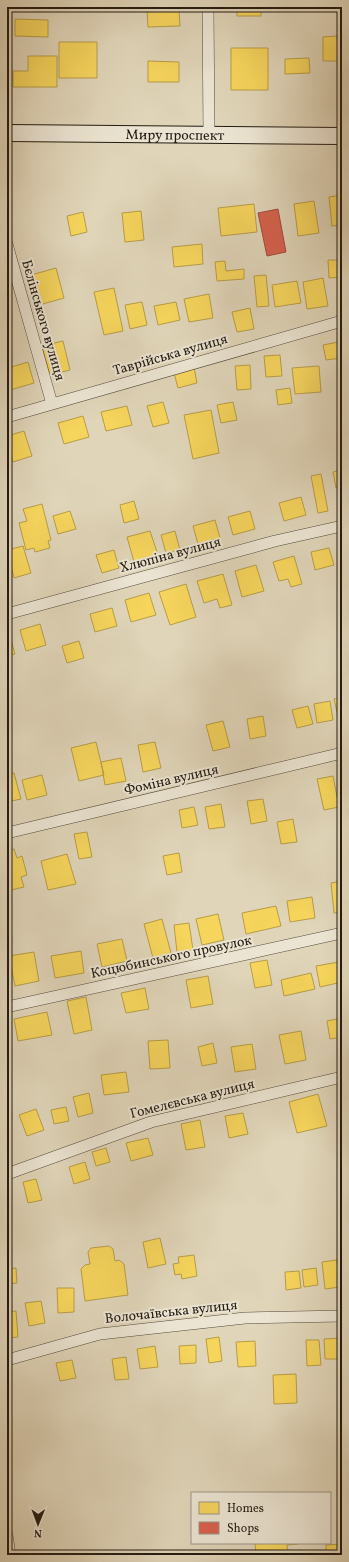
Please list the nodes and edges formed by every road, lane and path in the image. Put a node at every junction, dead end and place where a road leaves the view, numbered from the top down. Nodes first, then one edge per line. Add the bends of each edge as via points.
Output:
1 (208, 7) edge
2 (7, 132) edge
3 (209, 135) junction
4 (342, 136) edge
5 (7, 244) edge
6 (342, 321) edge
7 (52, 404) junction
8 (7, 417) edge
9 (342, 526) edge
10 (7, 614) edge
11 (342, 753) edge
12 (7, 833) edge
13 (342, 934) edge
14 (7, 1007) edge
15 (342, 1077) edge
16 (7, 1174) edge
17 (342, 1316) edge
18 (7, 1360) edge
19 (7, 1535) edge
20 (10, 1555) edge

1 - 3 street
2 - 3 main road, Миру проспект
3 - 4 main road, Миру проспект
5 - 7 street, Бєлінського вулиця
6 - 7 street, Таврійська вулиця
7 - 8 street, Таврійська вулиця
9 - 10 street, Хлюпіна вулиця via 275,541
11 - 12 street, Фоміна вулиця
13 - 14 street, Коцюбинського провулок
15 - 16 street, Гомелєвська вулиця via 151,1122
17 - 18 street, Волочаївська вулиця via 245,1318 100,1334
19 - 20 street

